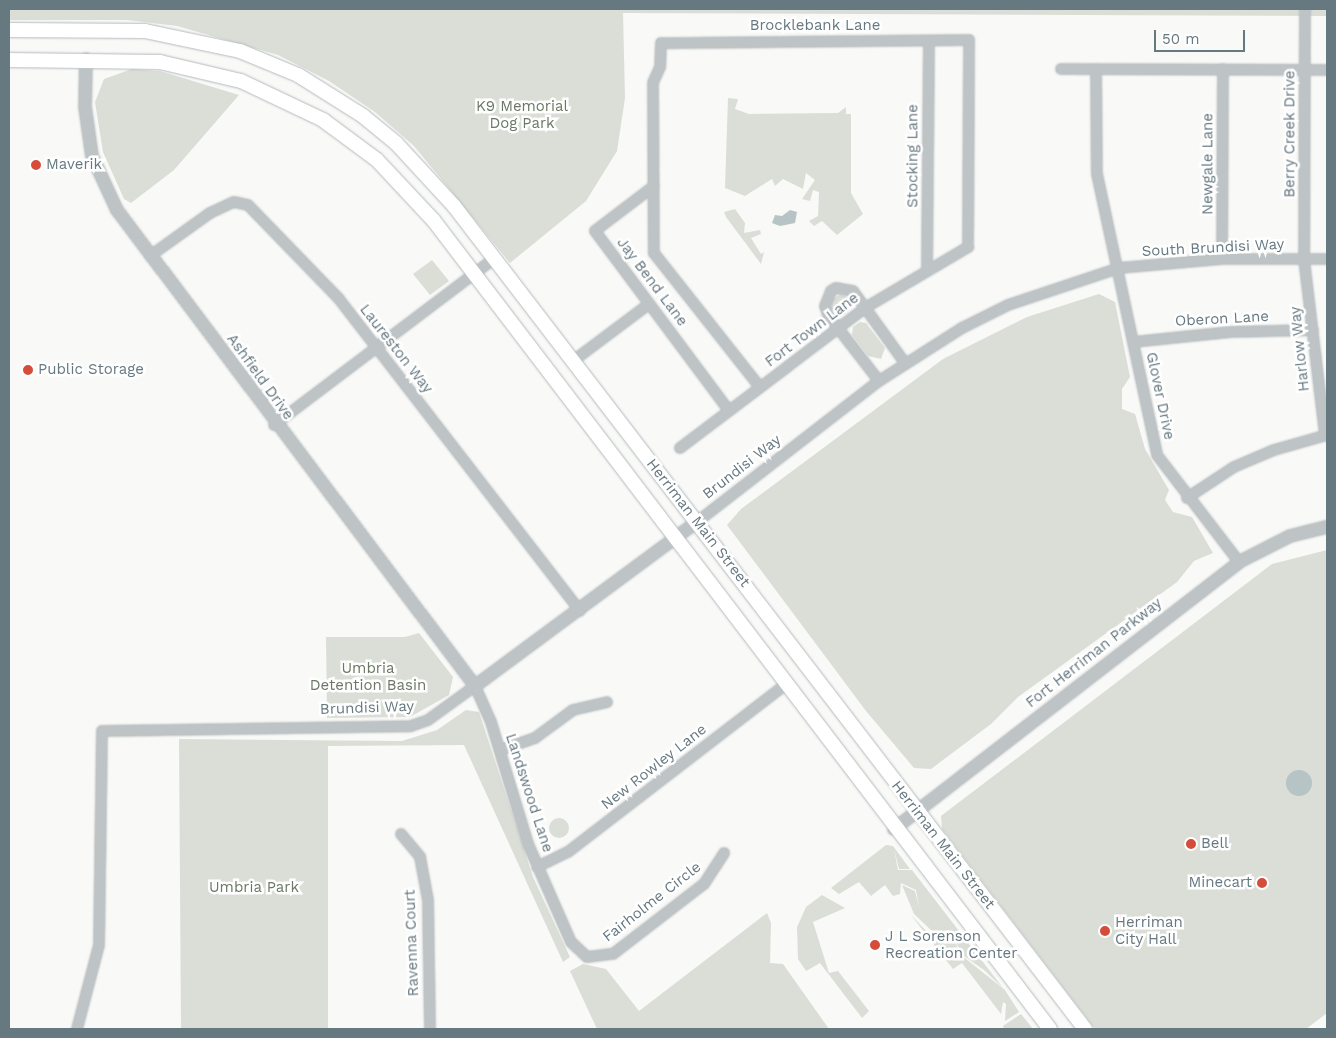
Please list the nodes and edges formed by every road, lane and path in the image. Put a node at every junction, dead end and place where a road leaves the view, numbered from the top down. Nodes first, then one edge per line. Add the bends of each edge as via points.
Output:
1 (1305, 9) edge
2 (9, 30) edge
3 (929, 41) junction
4 (661, 42) joint
5 (86, 59) junction
6 (9, 60) edge
7 (1061, 69) dead end
8 (1096, 69) junction
9 (1223, 69) junction
10 (1305, 70) junction
11 (1327, 70) edge
12 (654, 186) junction
13 (968, 247) joint
14 (150, 256) junction
15 (495, 258) junction
16 (1222, 259) junction
17 (1304, 259) junction
18 (1327, 259) edge
19 (1119, 268) junction
20 (927, 271) junction
21 (473, 275) junction
22 (650, 304) junction
23 (865, 308) junction
24 (839, 328) junction
25 (1313, 330) junction
26 (1134, 342) junction
27 (376, 348) junction
28 (573, 361) junction
29 (905, 363) junction
30 (879, 380) junction
31 (760, 387) junction
32 (729, 411) junction
33 (274, 424) junction
34 (1326, 435) edge
35 (680, 448) dead end
36 (1187, 498) junction
37 (697, 522) junction
38 (1327, 527) edge
39 (675, 540) junction
40 (1239, 562) junction
41 (580, 611) junction
42 (786, 684) junction
43 (474, 686) junction
44 (607, 702) dead end
45 (500, 750) junction
46 (916, 812) junction
47 (894, 829) junction
48 (400, 834) dead end
49 (724, 853) dead end
50 (537, 867) junction
51 (587, 957) joint
52 (77, 1029) edge
53 (430, 1029) edge
54 (1050, 1029) edge
55 (1085, 1029) edge

1 - 10 street, Berry Creek Drive
2 - 15 main road, Herriman Main Street via 146,31 192,39 269,62 334,96 396,143 426,172
3 - 4 street, Brocklebank Lane
3 - 13 street, Brocklebank Lane via 969,40
3 - 20 street, Stocking Lane
4 - 12 street, Jay Bend Lane via 660,67 653,83
5 - 6 main road, Herriman Main Street
5 - 14 street, Ashfield Drive via 85,107 92,156 116,210
5 - 21 main road, Herriman Main Street via 160,62 241,81 323,120 377,160 434,221
7 - 8 street
8 - 9 street
8 - 19 street, Glover Drive via 1097,174
9 - 10 street
9 - 16 street, Newgale Lane
10 - 11 street
10 - 17 street, Berry Creek Drive
12 - 22 street, Jay Bend Lane via 595,231
12 - 31 street, Jay Bend Lane via 654,253
13 - 20 street, Fort Town Lane
14 - 27 street, Laureston Way via 210,213 234,202 248,205 339,299
14 - 33 street, Ashfield Drive
15 - 21 street
15 - 28 main road, Herriman Main Street
16 - 17 street, South Brundisi Way
16 - 19 street, South Brundisi Way
17 - 18 street, South Brundisi Way
17 - 25 street, Harlow Way
19 - 26 street, Glover Drive
19 - 29 street, South Brundisi Way via 1008,305 962,328
20 - 23 street, Fort Town Lane
21 - 27 street
21 - 39 main road, Herriman Main Street
22 - 28 street
22 - 32 street, Jay Bend Lane
23 - 24 street, Fort Town Lane
23 - 24 street via 853,291 836,288 831,291 825,306
23 - 29 street
24 - 30 street
24 - 31 street, Fort Town Lane
25 - 26 street, Oberon Lane via 1230,332
25 - 34 street, Harlow Way
26 - 36 street, Glover Drive via 1157,455
27 - 33 street
27 - 41 street, Laureston Way
28 - 37 main road, Herriman Main Street
29 - 30 street, Brundisi Way
30 - 37 street, Brundisi Way
31 - 32 street, Fort Town Lane
32 - 35 street, Fort Town Lane
33 - 43 street, Ashfield Drive
34 - 36 street via 1274,450 1234,467
36 - 40 street, Glover Drive
37 - 39 street, Brundisi Way
37 - 46 main road, Herriman Main Street
38 - 40 street, Fort Herriman Parkway via 1290,536
39 - 41 street, Brundisi Way
39 - 42 main road, Herriman Main Street
40 - 46 street, Fort Herriman Parkway
41 - 43 street, Brundisi Way
42 - 47 main road, Herriman Main Street
42 - 50 street, New Rowley Lane via 568,852
43 - 45 street, Landswood Lane
43 - 52 street, Brundisi Way via 428,720 411,726 102,731 99,945
44 - 45 street via 573,710 535,738
45 - 50 street, Landswood Lane
46 - 47 street, Fort Herriman Parkway
46 - 55 main road, Herriman Main Street
47 - 54 main road, Herriman Main Street
48 - 53 street, Ravenna Court via 420,857 428,900
49 - 51 street, Fairholme Circle via 716,870 697,890 613,954
50 - 51 street, Landswood Lane via 571,942

